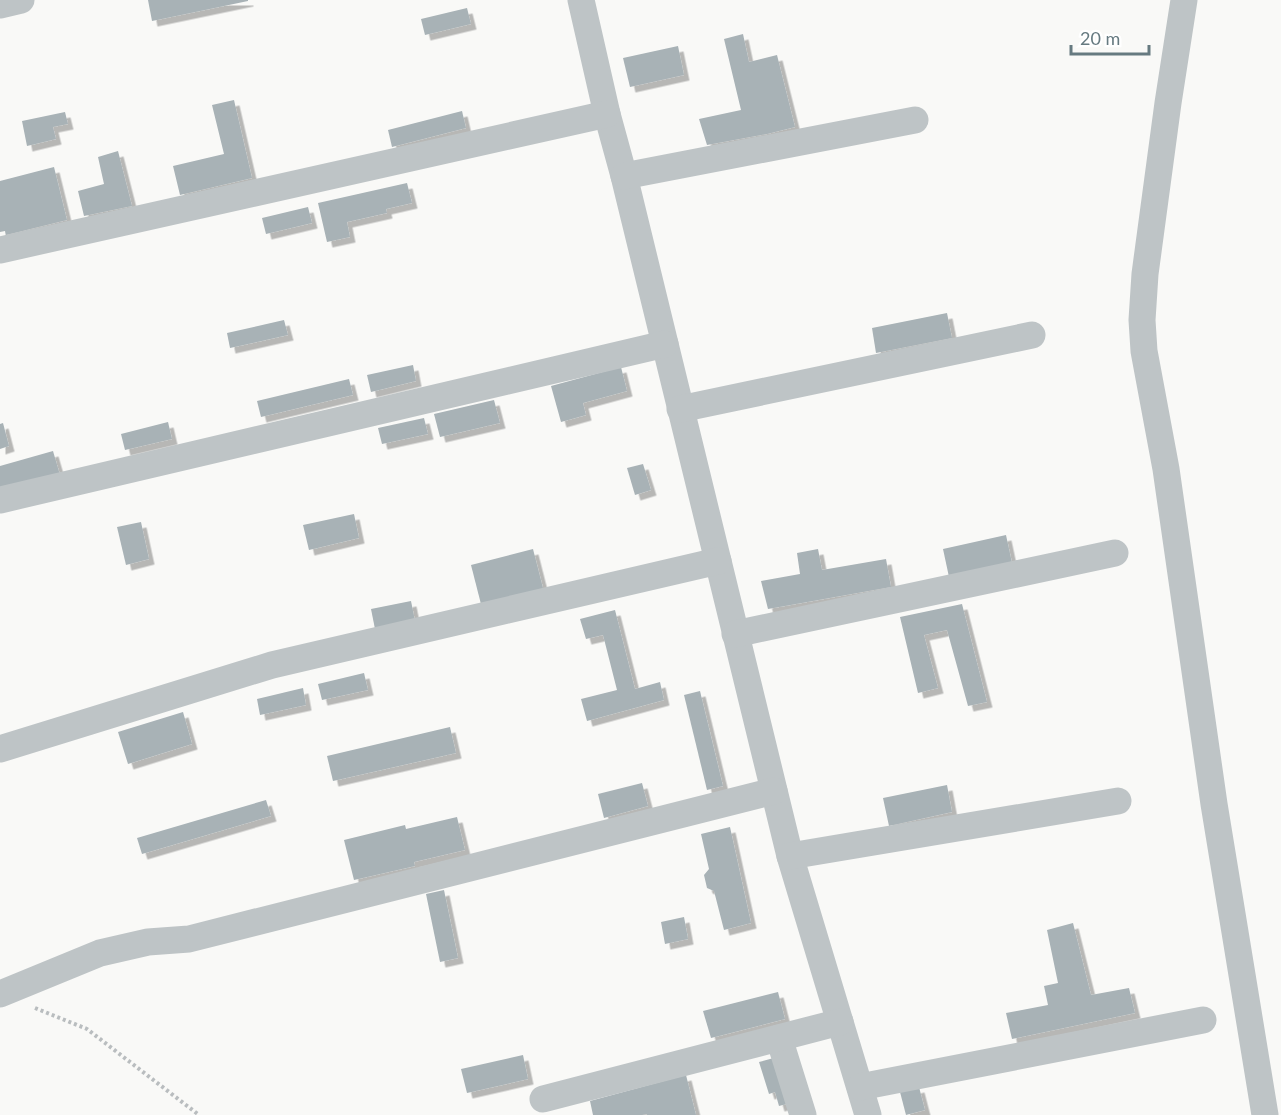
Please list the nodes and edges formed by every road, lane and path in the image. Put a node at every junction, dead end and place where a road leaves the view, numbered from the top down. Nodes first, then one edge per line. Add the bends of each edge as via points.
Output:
1 (21, 0) edge
2 (581, 0) edge
3 (1184, 0) edge
4 (0, 5) edge
5 (607, 114) junction
6 (915, 120) dead end
7 (624, 176) junction
8 (0, 250) edge
9 (1032, 335) dead end
10 (664, 344) junction
11 (681, 409) junction
12 (0, 500) edge
13 (1115, 553) dead end
14 (718, 561) junction
15 (735, 634) junction
16 (0, 749) edge
17 (774, 791) junction
18 (1118, 801) dead end
19 (790, 856) junction
20 (0, 994) edge
21 (30, 1006) dead end
22 (1203, 1020) dead end
23 (840, 1022) junction
24 (779, 1038) junction
25 (860, 1087) junction
26 (543, 1099) dead end
27 (199, 1115) edge
28 (803, 1115) edge
29 (868, 1115) edge
30 (1264, 1115) edge

1 - 4 street
2 - 5 street
3 - 30 street via 1145,274 1144,351 1166,469
5 - 7 street
5 - 8 street
6 - 7 street
7 - 10 street
9 - 11 street
10 - 11 street
10 - 12 street
11 - 14 street
13 - 15 street
14 - 15 street
14 - 16 street via 272,665
15 - 17 street
17 - 19 street
17 - 20 street via 189,939 148,942 100,953
18 - 19 street
19 - 23 street
21 - 27 path via 87,1029
22 - 25 street
23 - 24 street
23 - 25 street
24 - 26 street
24 - 28 street
25 - 29 street

